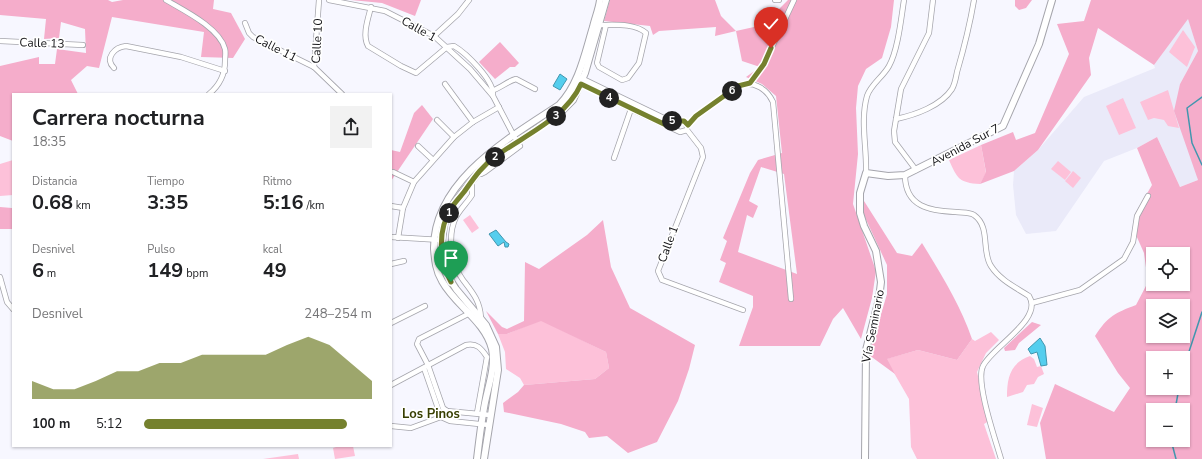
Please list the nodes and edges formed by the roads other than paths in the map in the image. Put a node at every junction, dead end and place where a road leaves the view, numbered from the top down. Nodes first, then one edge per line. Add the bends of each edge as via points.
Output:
1 (166, 0) edge
2 (319, 0) edge
3 (329, 0) edge
4 (600, 0) edge
5 (606, 0) edge
6 (775, 0) edge
7 (779, 0) edge
8 (794, 0) edge
9 (904, 0) edge
10 (933, 0) edge
11 (974, 0) edge
12 (1052, 0) edge
13 (468, 2) edge
14 (370, 7) junction
15 (245, 23) dead end
16 (603, 24) junction
17 (434, 36) junction
18 (0, 41) edge
19 (83, 45) dead end
20 (448, 47) junction
21 (314, 67) junction
22 (114, 68) dead end
23 (225, 71) junction
24 (575, 78) junction
25 (582, 81) junction
26 (750, 83) junction
27 (445, 84) dead end
28 (534, 89) dead end
29 (494, 90) junction
30 (210, 93) edge
31 (341, 93) edge
32 (492, 96) junction
33 (499, 107) junction
34 (631, 109) junction
35 (896, 119) junction
36 (437, 120) dead end
37 (473, 122) junction
38 (669, 123) junction
39 (687, 127) junction
40 (513, 135) junction
41 (454, 136) junction
42 (518, 144) junction
43 (418, 146) dead end
44 (614, 158) dead end
45 (433, 160) junction
46 (916, 170) junction
47 (393, 172) dead end
48 (866, 173) junction
49 (905, 175) junction
50 (472, 180) junction
51 (414, 182) junction
52 (1148, 196) dead end
53 (392, 206) edge
54 (403, 208) junction
55 (392, 237) edge
56 (398, 238) junction
57 (434, 240) junction
58 (441, 240) junction
59 (404, 261) dead end
60 (392, 264) edge
61 (0, 278) edge
62 (792, 299) dead end
63 (1032, 303) junction
64 (425, 306) dead end
65 (12, 308) edge
66 (743, 310) dead end
67 (468, 314) junction
68 (481, 318) junction
69 (392, 322) edge
70 (426, 367) junction
71 (392, 384) edge
72 (447, 411) junction
73 (470, 413) junction
74 (480, 414) junction
75 (490, 415) junction
76 (441, 418) junction
77 (470, 423) junction
78 (482, 424) junction
79 (489, 425) junction
80 (392, 426) edge
81 (477, 459) edge
82 (484, 459) edge
83 (865, 459) edge
84 (1002, 459) edge

1 - 23 street via 199,21 220,39 225,50
2 - 21 street, Calle 10
3 - 14 street, Calle 1
4 - 24 main road
5 - 16 main road
6 - 7 street
8 - 26 street via 764,64
9 - 48 street via 893,56 888,67 870,88 865,106
10 - 35 street via 929,33 901,89
11 - 35 street via 963,54 952,88 933,106
12 - 46 main road, Avenida Sur 7 via 1039,44 1003,126
13 - 17 street
14 - 17 street, Calle 1 via 385,11
14 - 20 street via 365,40 368,46 401,66 416,73
15 - 21 street, Calle 11 via 253,37
16 - 16 street via 597,63 599,67 622,80 628,78 639,63 646,32 635,27
16 - 25 main road
17 - 20 street, Calle 1
18 - 19 street, Calle 13
20 - 29 street via 457,47
20 - 32 street, Calle 1
21 - 31 street, Calle 10
22 - 23 street via 110,59 112,54 120,46 126,46 181,57
23 - 30 street via 220,82
24 - 25 street
24 - 40 main road via 570,91 559,105
25 - 34 street
25 - 38 street
25 - 42 main road via 573,100 561,112
26 - 39 street via 738,86 696,116
26 - 62 street via 767,92 773,102
27 - 37 street
28 - 29 street via 516,79
29 - 32 street
32 - 33 street, Calle 1
33 - 37 street
33 - 40 street, Calle 1
34 - 38 street
34 - 44 street
35 - 46 street via 893,137
36 - 41 street
37 - 41 street
38 - 39 street via 684,121
38 - 39 street via 680,132
39 - 66 street, Calle 1 via 701,148 703,157 658,271 659,275 662,280
40 - 42 street, Calle 1
40 - 57 main road via 484,158 456,188 442,210
41 - 45 street
42 - 50 main road via 488,163
43 - 45 street
45 - 51 street
46 - 49 main road, Avenida Sur 7
47 - 51 street
48 - 49 main road, Avenida Sur 7
48 - 83 main road, Vía Seminario via 860,194 860,213 876,251 881,282 866,350
49 - 63 street via 909,193 919,204 937,211 970,213 978,219 984,228 991,266 1002,279 1029,296
50 - 58 main road via 452,206 444,224
50 - 68 street via 472,195 455,219 451,239 455,266 479,301
51 - 54 street
52 - 63 street via 1137,216 1133,242 1124,260 1080,290
53 - 54 street
54 - 56 street
55 - 56 street
56 - 57 street
57 - 58 street
57 - 67 main road via 435,264 440,279 451,296
58 - 68 main road via 447,276
59 - 60 street
61 - 65 street via 7,302
63 - 84 street via 1026,322 991,355 981,371 981,385
64 - 69 street
67 - 70 street via 417,341
67 - 74 main road via 486,335 492,350 492,371
68 - 75 main road via 495,341 498,360
70 - 71 street
70 - 72 street via 440,403
70 - 74 street via 466,345 474,344 482,349 487,357
70 - 76 street
72 - 73 street
72 - 76 street
73 - 74 street
73 - 77 street
74 - 75 street
74 - 78 main road
75 - 79 main road
76 - 77 street
76 - 80 street via 411,428
77 - 78 street
78 - 79 street
78 - 81 main road
79 - 82 main road

